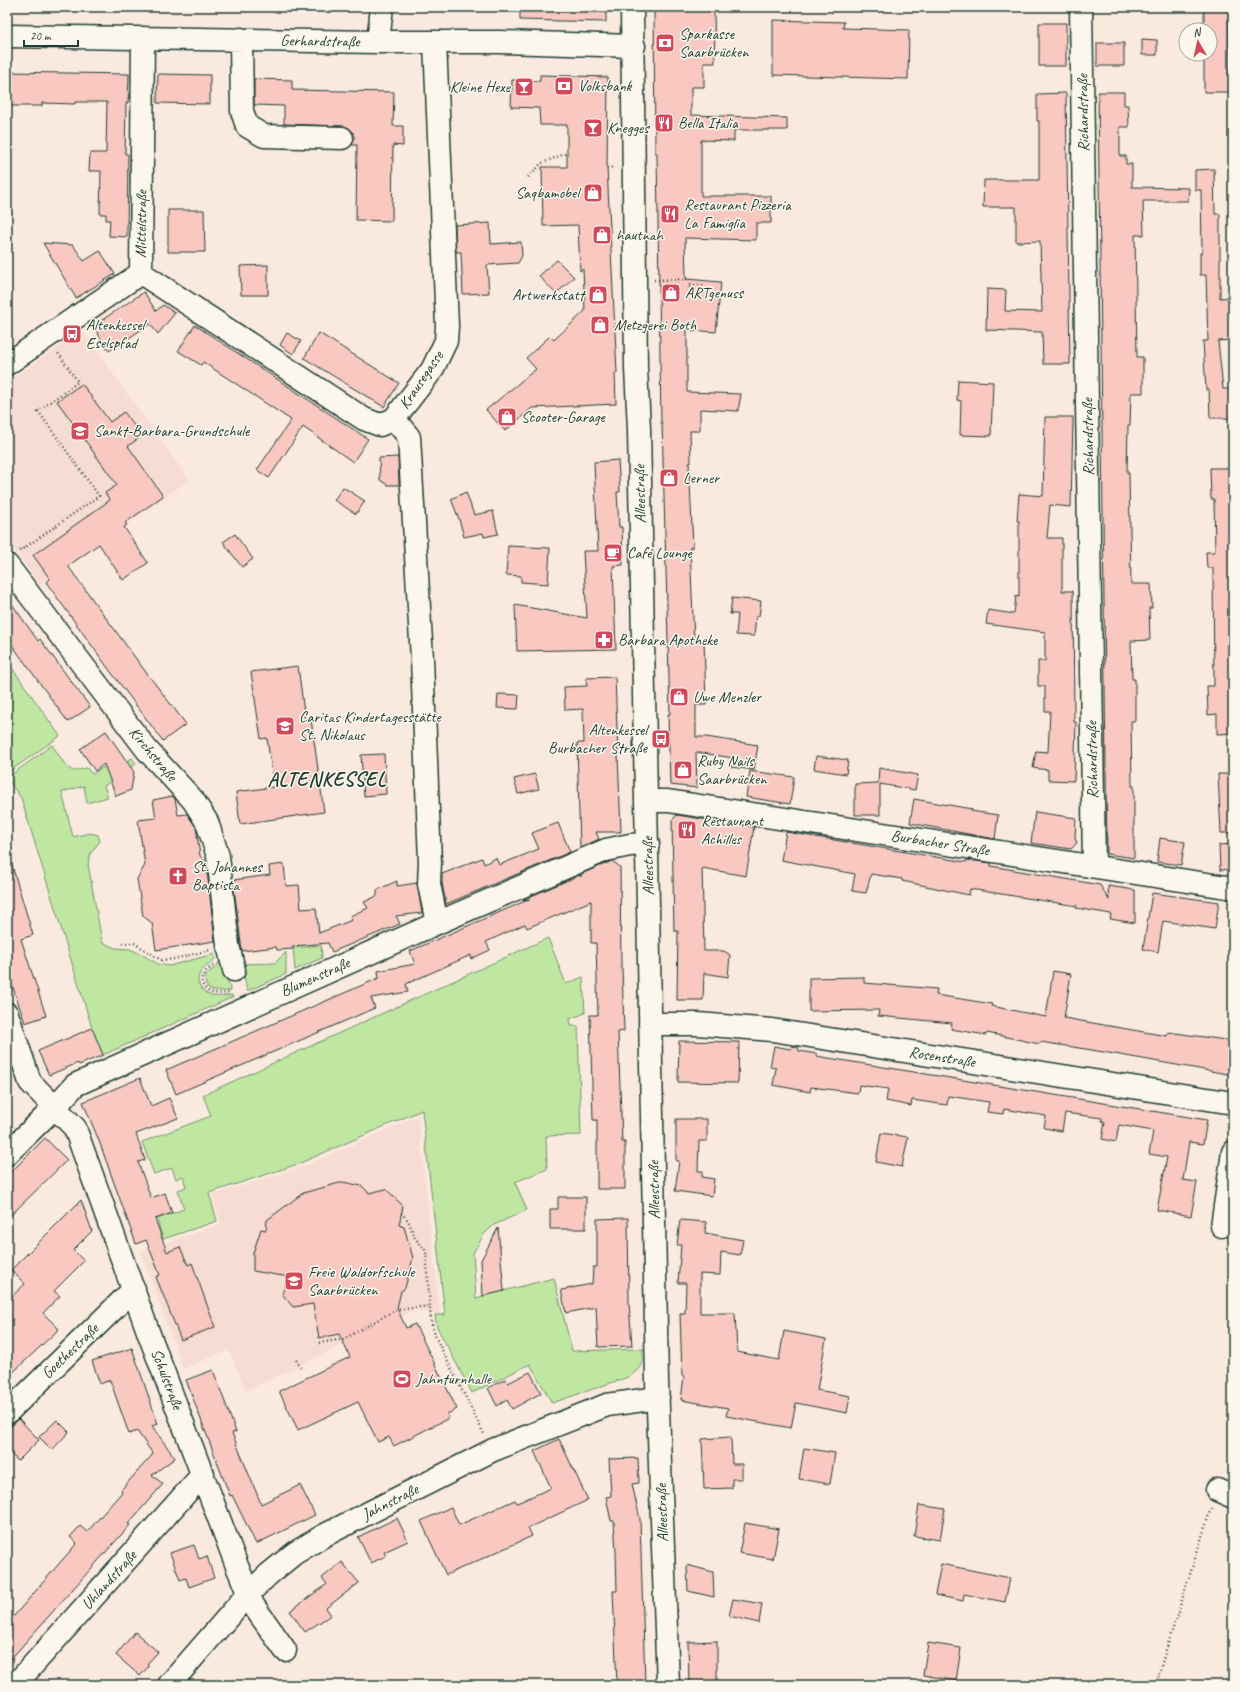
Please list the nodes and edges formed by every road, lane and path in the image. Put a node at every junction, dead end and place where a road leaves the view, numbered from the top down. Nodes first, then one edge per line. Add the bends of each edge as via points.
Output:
1 (382, 7) edge
2 (632, 7) edge
3 (1081, 7) edge
4 (7, 36) edge
5 (143, 38) junction
6 (241, 39) junction
7 (378, 42) junction
8 (435, 42) junction
9 (634, 46) junction
10 (342, 138) dead end
11 (567, 153) dead end
12 (528, 177) dead end
13 (140, 273) junction
14 (635, 280) junction
15 (690, 285) junction
16 (704, 285) dead end
17 (685, 296) dead end
18 (47, 337) junction
19 (7, 364) edge
20 (394, 419) junction
21 (12, 569) edge
22 (647, 801) junction
23 (648, 844) junction
24 (1094, 866) junction
25 (1233, 888) edge
26 (437, 923) junction
27 (122, 943) dead end
28 (199, 953) dead end
29 (234, 970) dead end
30 (7, 1014) edge
31 (650, 1024) junction
32 (1233, 1103) edge
33 (56, 1106) junction
34 (1233, 1152) edge
35 (7, 1154) edge
36 (401, 1213) dead end
37 (1222, 1226) dead end
38 (134, 1289) junction
39 (429, 1306) junction
40 (319, 1343) dead end
41 (296, 1360) dead end
42 (302, 1370) dead end
43 (658, 1398) junction
44 (7, 1413) edge
45 (492, 1450) junction
46 (203, 1474) junction
47 (1225, 1493) edge
48 (248, 1594) junction
49 (285, 1650) dead end
50 (15, 1685) edge
51 (170, 1685) edge
52 (668, 1685) edge
53 (1155, 1685) edge

1 - 7 street
2 - 9 street, Alleestraße
3 - 24 street, Richardstraße
4 - 5 street, Gerhardstraße
5 - 6 street, Gerhardstraße
5 - 13 street, Mittelstraße
6 - 7 street, Gerhardstraße
6 - 10 street via 242,111 247,126 264,136
7 - 8 street, Gerhardstraße
8 - 9 street, Gerhardstraße
8 - 20 street, Krausegasse via 446,341 432,370
9 - 14 street, Alleestraße
11 - 12 path via 542,164
13 - 18 street, Mittelstraße
13 - 20 street, Krausegasse via 364,419 380,424
14 - 15 path via 690,279
14 - 22 street, Alleestraße
15 - 16 path
15 - 17 path via 690,296
18 - 19 street, Mittelstraße
18 - 21 path via 78,382 38,411 99,496
20 - 26 street via 409,437 422,659 429,884
21 - 29 street, Kirchstraße via 147,750 193,800 207,822 218,856 228,945
22 - 23 street, Alleestraße
22 - 24 street, Burbacher Straße via 668,801
23 - 26 street, Blumenstraße via 606,850
23 - 31 street, Alleestraße
24 - 25 street, Burbacher Straße
26 - 33 street, Blumenstraße via 75,1085
27 - 28 path via 134,943 161,960
30 - 33 street, Schulstraße via 30,1082
31 - 32 street, Rosenstraße via 698,1024 772,1030
31 - 43 street, Alleestraße
33 - 35 street, Blumenstraße
33 - 38 street, Schulstraße via 75,1128
34 - 37 street
36 - 39 path via 408,1220 415,1238 426,1251
38 - 44 street, Goethestraße
38 - 46 street, Schulstraße
39 - 40 path via 395,1310 344,1339
39 - 45 path via 436,1338
41 - 42 path
43 - 45 street, Jahnstraße via 607,1405
43 - 52 street, Alleestraße
45 - 48 street, Jahnstraße via 323,1536 295,1553
46 - 48 street, Schulstraße
46 - 50 street, Uhlandstraße
47 - 53 path
48 - 49 street, Schulstraße via 253,1606
48 - 51 street, Jahnstraße

